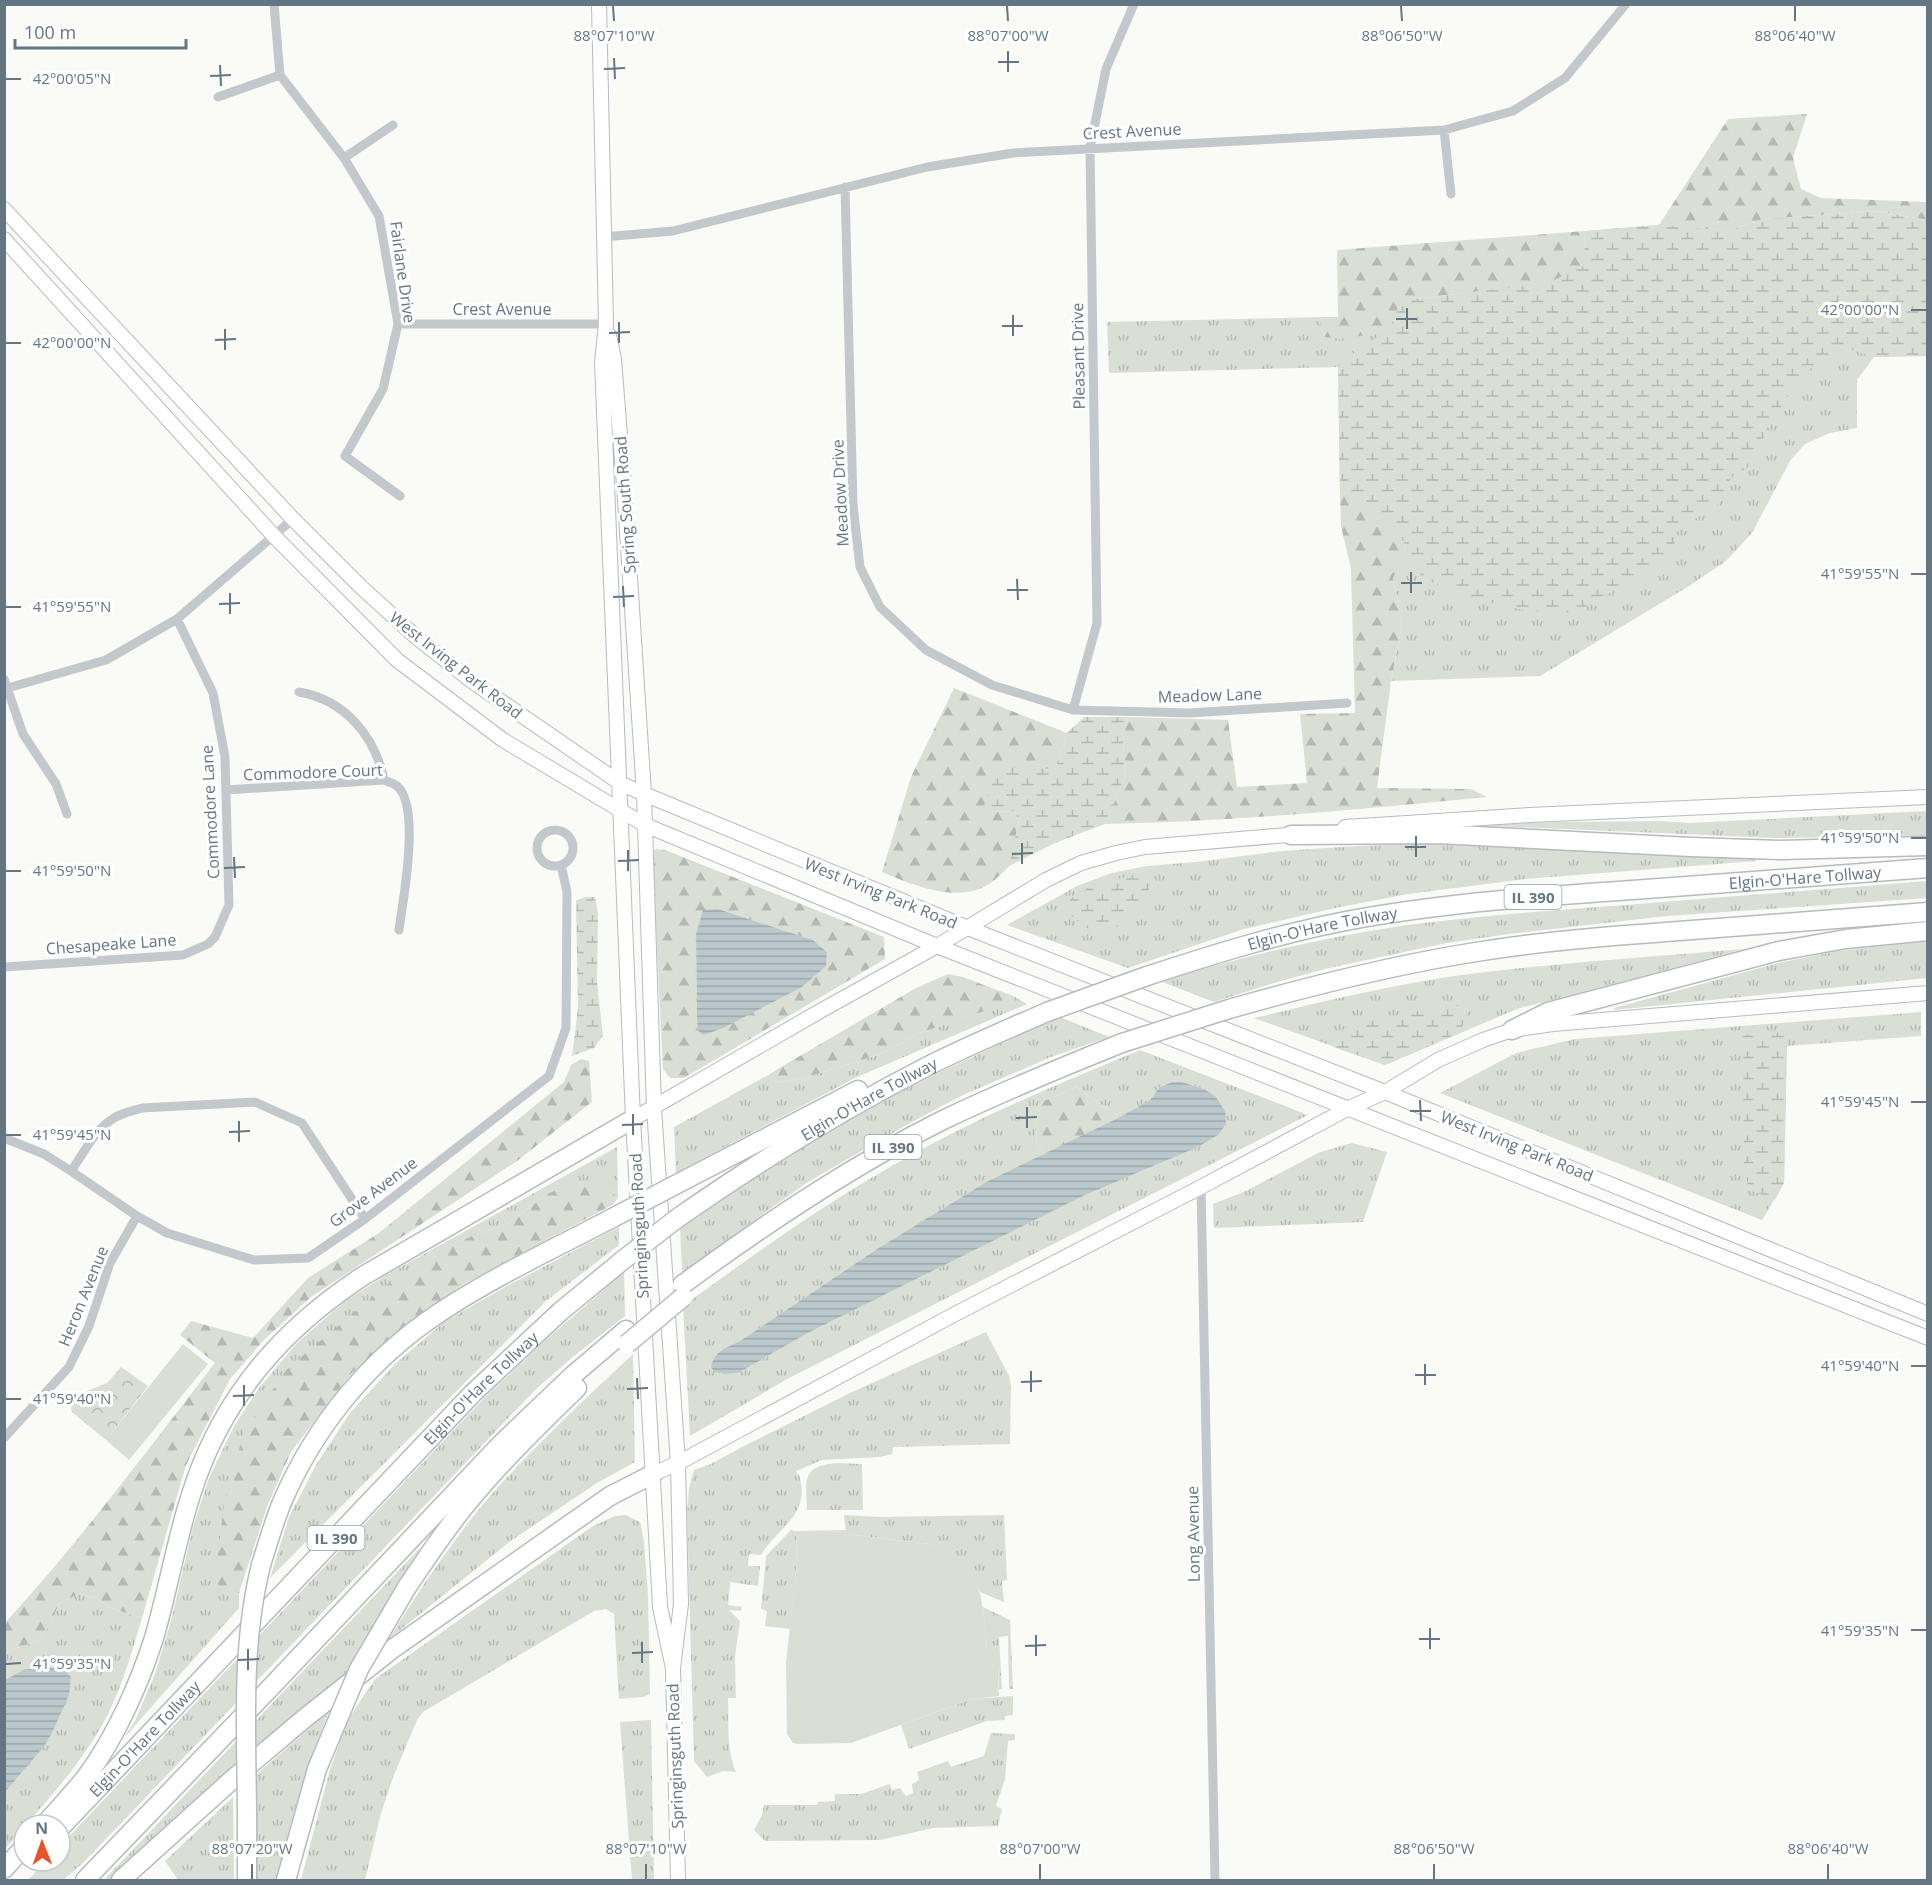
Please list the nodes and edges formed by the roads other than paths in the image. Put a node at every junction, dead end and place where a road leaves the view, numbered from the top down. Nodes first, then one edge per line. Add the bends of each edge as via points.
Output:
1 (274, 4) edge
2 (599, 4) edge
3 (1134, 4) edge
4 (1626, 4) edge
5 (280, 75) junction
6 (218, 97) dead end
7 (393, 125) dead end
8 (1443, 130) junction
9 (1090, 148) junction
10 (344, 158) junction
11 (845, 187) junction
12 (1451, 194) dead end
13 (4, 209) edge
14 (603, 237) junction
15 (4, 239) edge
16 (398, 324) junction
17 (606, 324) junction
18 (400, 496) dead end
19 (293, 519) junction
20 (274, 536) junction
21 (177, 619) junction
22 (5, 686) edge
23 (299, 692) dead end
24 (1347, 703) dead end
25 (1073, 710) junction
26 (384, 780) junction
27 (620, 783) junction
28 (226, 790) junction
29 (644, 794) junction
30 (1928, 796) edge
31 (621, 812) junction
32 (67, 813) dead end
33 (645, 825) junction
34 (1292, 835) junction
35 (1928, 846) edge
36 (561, 865) junction
37 (1928, 868) edge
38 (1928, 912) edge
39 (968, 928) junction
40 (399, 930) dead end
41 (1928, 931) edge
42 (215, 937) joint
43 (937, 946) junction
44 (4, 967) edge
45 (1928, 993) edge
46 (1512, 1030) junction
47 (927, 1066) junction
48 (1385, 1092) junction
49 (654, 1108) junction
50 (1347, 1109) junction
51 (633, 1119) junction
52 (4, 1138) edge
53 (71, 1171) junction
54 (1201, 1187) junction
55 (137, 1216) junction
56 (365, 1219) junction
57 (1928, 1314) edge
58 (626, 1337) junction
59 (1928, 1338) edge
60 (4, 1438) edge
61 (678, 1463) junction
62 (653, 1474) junction
63 (672, 1668) junction
64 (55, 1813) edge
65 (72, 1815) edge
66 (85, 1881) edge
67 (121, 1881) edge
68 (247, 1881) edge
69 (286, 1881) edge
70 (678, 1881) edge
71 (1215, 1881) edge

1 - 5 street
2 - 14 main road, Spring South Road
3 - 9 street, Pleasant Drive via 1106,69
4 - 8 street, Crest Avenue via 1565,78 1513,111
5 - 6 street
5 - 10 street, Fairlane Drive
7 - 10 street
8 - 9 street, Crest Avenue
8 - 12 street
9 - 11 street, Crest Avenue via 1013,153 927,167
9 - 25 street, Pleasant Drive via 1097,624
10 - 16 street, Fairlane Drive via 379,216
11 - 14 street, Crest Avenue via 673,231
11 - 25 street, Meadow Drive via 853,505 860,567 880,607 926,650 992,685
13 - 19 main road, West Irving Park Road
14 - 17 main road, Spring South Road
15 - 20 main road, West Irving Park Road
16 - 17 street, Crest Avenue
16 - 18 street, Fairlane Drive via 383,389 345,456
17 - 27 main road, Spring South Road via 602,362
17 - 29 main road, Spring South Road via 614,359
19 - 20 street
19 - 27 main road, West Irving Park Road via 416,637 491,695
20 - 21 street
20 - 31 main road, West Irving Park Road via 396,660 503,740
21 - 22 street via 105,660
21 - 28 street, Commodore Lane via 213,693 225,757
22 - 32 street via 23,734 56,784
23 - 26 street via 317,695 364,731 380,760
24 - 25 street, Meadow Lane via 1190,713
26 - 28 street, Commodore Court
26 - 40 street, Commodore Court via 397,786 405,797 408,818 410,854
27 - 29 main road, West Irving Park Road
27 - 31 main road, Springinsguth Road
28 - 42 street, Commodore Lane via 229,905
29 - 33 main road, Springinsguth Road
29 - 39 main road, West Irving Park Road
30 - 34 main road via 1348,826
31 - 33 main road, West Irving Park Road
31 - 51 main road, Springinsguth Road
33 - 43 main road, West Irving Park Road
33 - 49 main road, Springinsguth Road
34 - 35 highway via 1438,834 1780,850
34 - 39 main road via 1145,847 1116,853 1046,880
36 - 36 street via 571,858 573,841 560,830 548,831 539,839 537,851 549,865
36 - 56 street, Grove Avenue via 567,892 566,1028 549,1076
37 - 47 highway, Elgin-O'Hare Tollway / IL 390, bridge via 1532,897 1360,918 1283,935 1147,976 1047,1012
38 - 58 highway, IL 390, bridge via 1477,952 1298,990 1122,1043 943,1121 817,1191 735,1246
39 - 43 main road
39 - 48 main road, West Irving Park Road
41 - 46 highway via 1779,951 1548,1012
42 - 44 street, Chesapeake Lane via 183,955
43 - 49 main road
43 - 50 main road, West Irving Park Road
45 - 46 main road
46 - 48 main road via 1438,1060
47 - 65 highway, Elgin-O'Hare Tollway / IL 390, bridge via 786,1146 679,1217 561,1311 473,1393
47 - 68 highway, bridge via 886,1077 491,1281 439,1312 404,1339 333,1413 297,1471 279,1510 253,1598 247,1654
48 - 50 main road
48 - 57 main road, West Irving Park Road
49 - 51 main road
49 - 61 main road, Springinsguth Road
50 - 54 main road
50 - 59 main road, West Irving Park Road
51 - 62 main road, Springinsguth Road
51 - 64 highway via 363,1276 331,1297 266,1358 225,1418 200,1470 154,1638 124,1711 87,1776
52 - 53 street, Grove Avenue via 44,1154
53 - 55 street, Grove Avenue
53 - 56 street via 98,1132 115,1117 142,1108 255,1102 302,1124
54 - 61 main road
54 - 71 street, Long Avenue
55 - 56 street, Grove Avenue via 167,1233 254,1260 308,1258
55 - 60 street, Heron Avenue via 110,1263 89,1326 69,1367
58 - 66 highway, IL 390 via 572,1376 501,1444
58 - 69 highway, bridge via 491,1476 447,1529 407,1587 359,1669 317,1769
61 - 62 main road
61 - 63 main road, Springinsguth Road via 681,1604
62 - 63 main road, Springinsguth Road via 660,1607
62 - 67 highway via 610,1496 391,1650 243,1770
63 - 70 main road, Springinsguth Road

